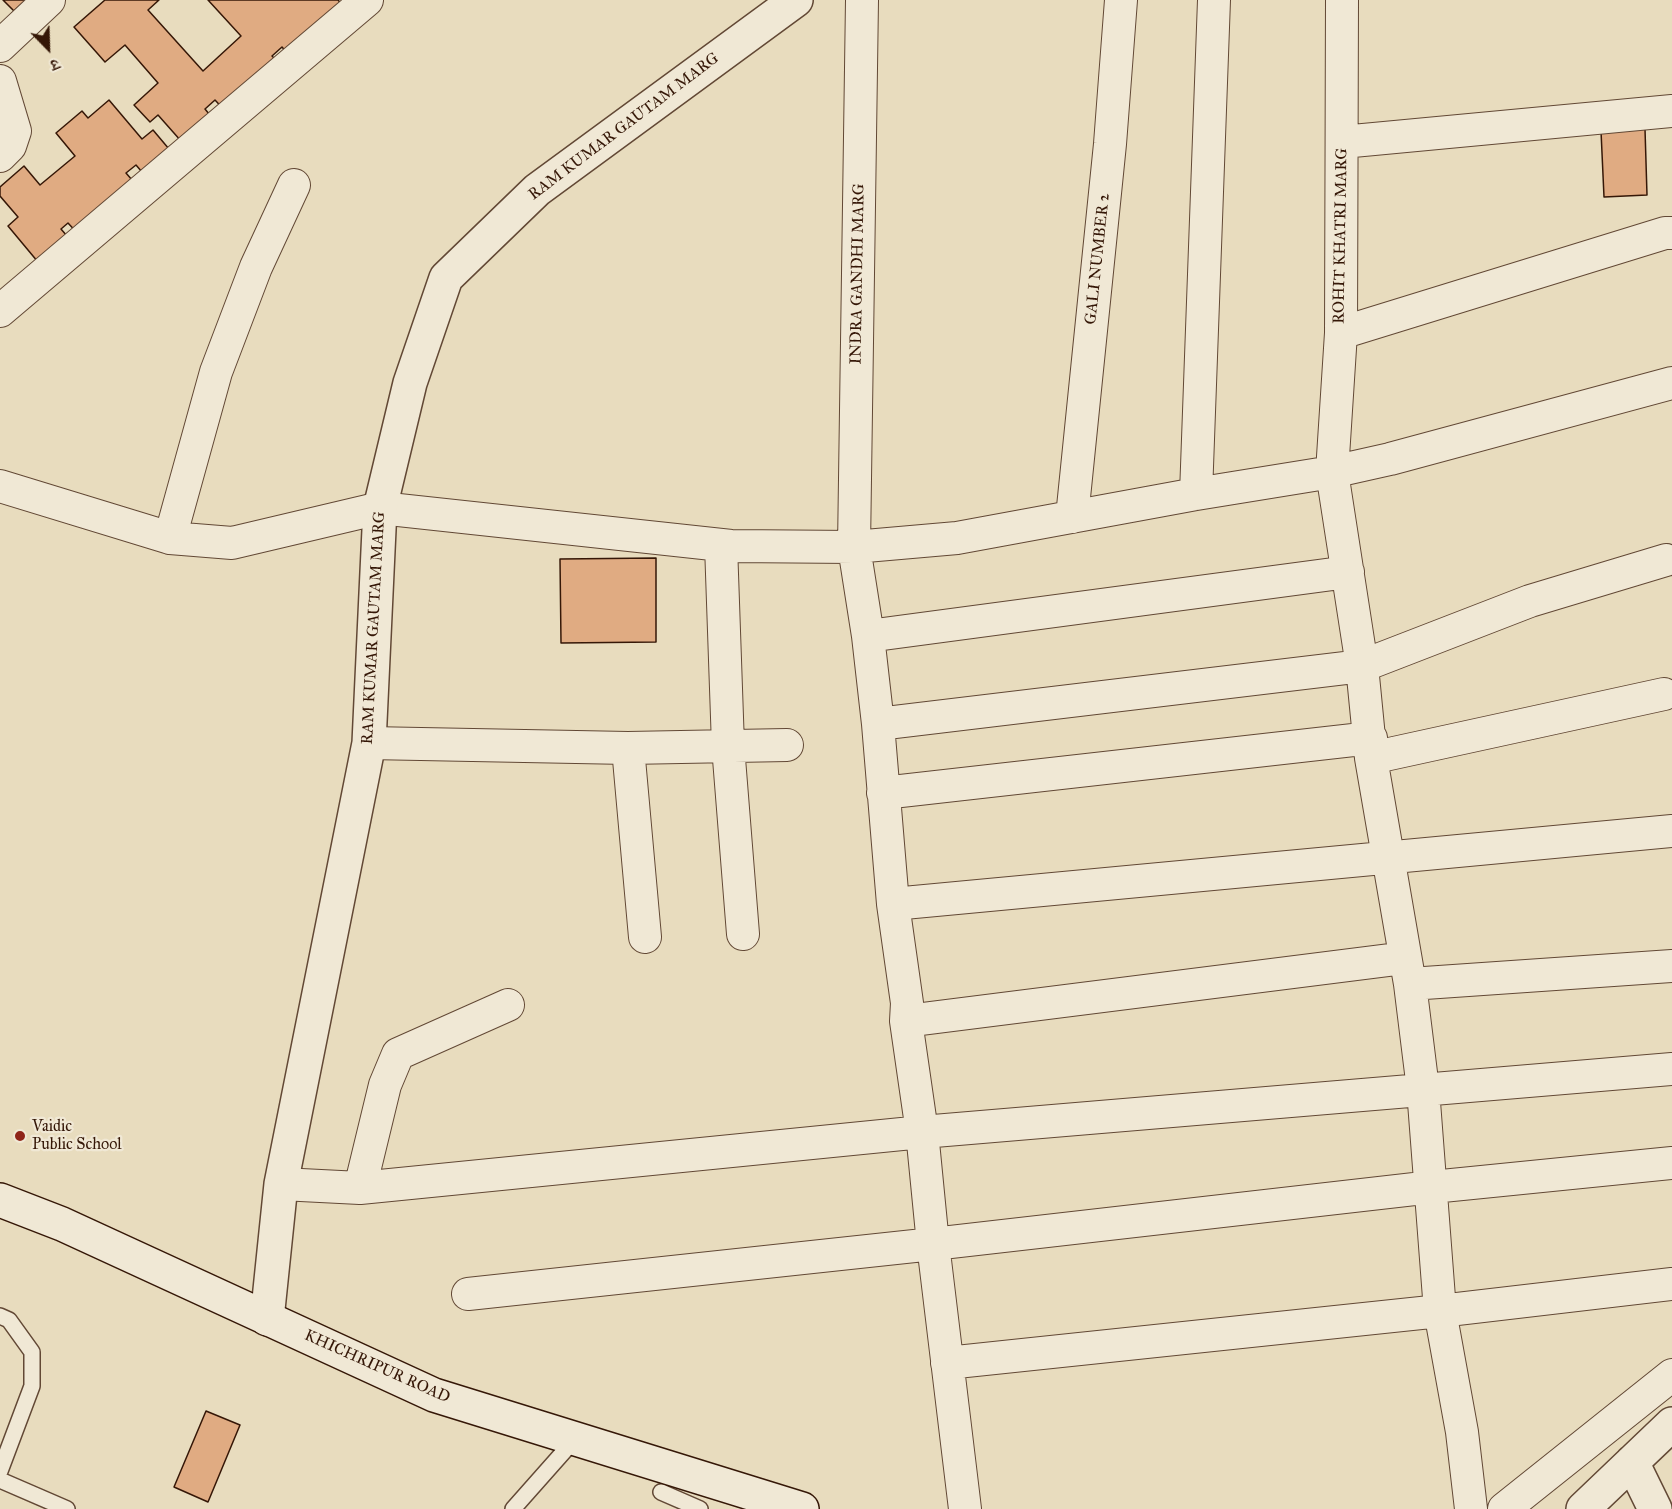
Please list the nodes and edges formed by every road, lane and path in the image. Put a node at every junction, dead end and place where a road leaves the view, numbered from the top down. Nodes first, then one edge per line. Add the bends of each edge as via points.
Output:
1 (49, 0) edge
2 (366, 0) edge
3 (796, 0) edge
4 (862, 0) edge
5 (1121, 0) edge
6 (1214, 0) edge
7 (1342, 0) edge
8 (0, 46) edge
9 (1, 86) edge
10 (1672, 111) edge
11 (1342, 142) junction
12 (0, 156) edge
13 (294, 185) dead end
14 (1672, 233) edge
15 (0, 311) edge
16 (1341, 333) junction
17 (1672, 383) edge
18 (1332, 472) junction
19 (0, 486) edge
20 (1196, 494) junction
21 (380, 508) junction
22 (1072, 517) junction
23 (170, 538) junction
24 (721, 545) junction
25 (854, 547) junction
26 (1666, 560) dead end
27 (1348, 572) junction
28 (868, 636) junction
29 (1362, 666) junction
30 (1664, 694) dead end
31 (878, 724) junction
32 (369, 743) junction
33 (729, 746) junction
34 (787, 746) dead end
35 (628, 748) junction
36 (1371, 748) junction
37 (883, 792) junction
38 (1672, 831) edge
39 (1388, 857) junction
40 (893, 904) junction
41 (743, 934) dead end
42 (645, 937) dead end
43 (1672, 966) edge
44 (1408, 971) junction
45 (508, 1005) dead end
46 (906, 1021) junction
47 (1672, 1069) edge
48 (1423, 1089) junction
49 (922, 1132) junction
50 (1672, 1162) edge
51 (280, 1184) junction
52 (1432, 1186) junction
53 (360, 1188) junction
54 (0, 1200) edge
55 (933, 1244) junction
56 (1672, 1284) edge
57 (468, 1294) dead end
58 (1440, 1311) junction
59 (0, 1316) edge
60 (267, 1319) junction
61 (947, 1363) junction
62 (1672, 1375) edge
63 (1672, 1424) edge
64 (575, 1439) junction
65 (1632, 1462) junction
66 (0, 1471) edge
67 (0, 1480) edge
68 (661, 1492) dead end
69 (67, 1509) edge
70 (513, 1509) edge
71 (700, 1509) edge
72 (802, 1509) edge
73 (965, 1509) edge
74 (1471, 1509) edge
75 (1504, 1509) edge
76 (1583, 1509) edge
77 (1654, 1509) edge

1 - 8 street
2 - 15 street
3 - 21 street, RAM KUMAR GAUTAM MARG via 537,190 446,278 410,383
4 - 25 street, INDRA GANDHI MARG
5 - 22 street, GALI NUMBER 2
6 - 20 street
7 - 11 street, ROHIT KHATRI MARG
9 - 12 street via 15,131 10,146
10 - 11 street
11 - 16 street, ROHIT KHATRI MARG
13 - 23 street via 256,267 216,372
14 - 16 street
16 - 18 street, ROHIT KHATRI MARG
17 - 18 street
18 - 20 street
18 - 27 street, ROHIT KHATRI MARG
19 - 23 street
20 - 22 street
21 - 23 street via 232,543
21 - 24 street
21 - 32 street, RAM KUMAR GAUTAM MARG
22 - 25 street via 957,538
24 - 25 street
24 - 33 street
25 - 28 street, INDRA GANDHI MARG
26 - 29 street via 1530,601
27 - 28 street
27 - 29 street, ROHIT KHATRI MARG
28 - 31 street, INDRA GANDHI MARG
29 - 31 street
29 - 36 street, ROHIT KHATRI MARG
30 - 36 street
31 - 37 street, INDRA GANDHI MARG
32 - 35 street
32 - 51 street, RAM KUMAR GAUTAM MARG
33 - 34 street
33 - 35 street
33 - 41 street
35 - 42 street
36 - 37 street
36 - 39 street, ROHIT KHATRI MARG
37 - 40 street, INDRA GANDHI MARG
38 - 39 street
39 - 40 street
39 - 44 street, ROHIT KHATRI MARG
40 - 46 street, INDRA GANDHI MARG
43 - 44 street
44 - 46 street
44 - 48 street, ROHIT KHATRI MARG
45 - 53 street via 398,1054 385,1085
46 - 49 street, INDRA GANDHI MARG
47 - 48 street
48 - 49 street
48 - 52 street, ROHIT KHATRI MARG
49 - 53 street
49 - 55 street, INDRA GANDHI MARG
50 - 52 street
51 - 53 street
51 - 60 street, RAM KUMAR GAUTAM MARG
52 - 55 street
52 - 58 street, ROHIT KHATRI MARG
54 - 60 street, KHICHRIPUR ROAD via 62,1224
55 - 57 street
55 - 61 street, INDRA GANDHI MARG
56 - 58 street
58 - 61 street
58 - 74 street, ROHIT KHATRI MARG via 1462,1432
59 - 66 lane via 9,1320 32,1352 32,1386
60 - 64 street, KHICHRIPUR ROAD via 434,1395
61 - 73 street, INDRA GANDHI MARG
62 - 75 street
63 - 65 street
64 - 70 lane
64 - 72 street, KHICHRIPUR ROAD
65 - 76 street
65 - 77 street
67 - 69 lane
68 - 71 lane

